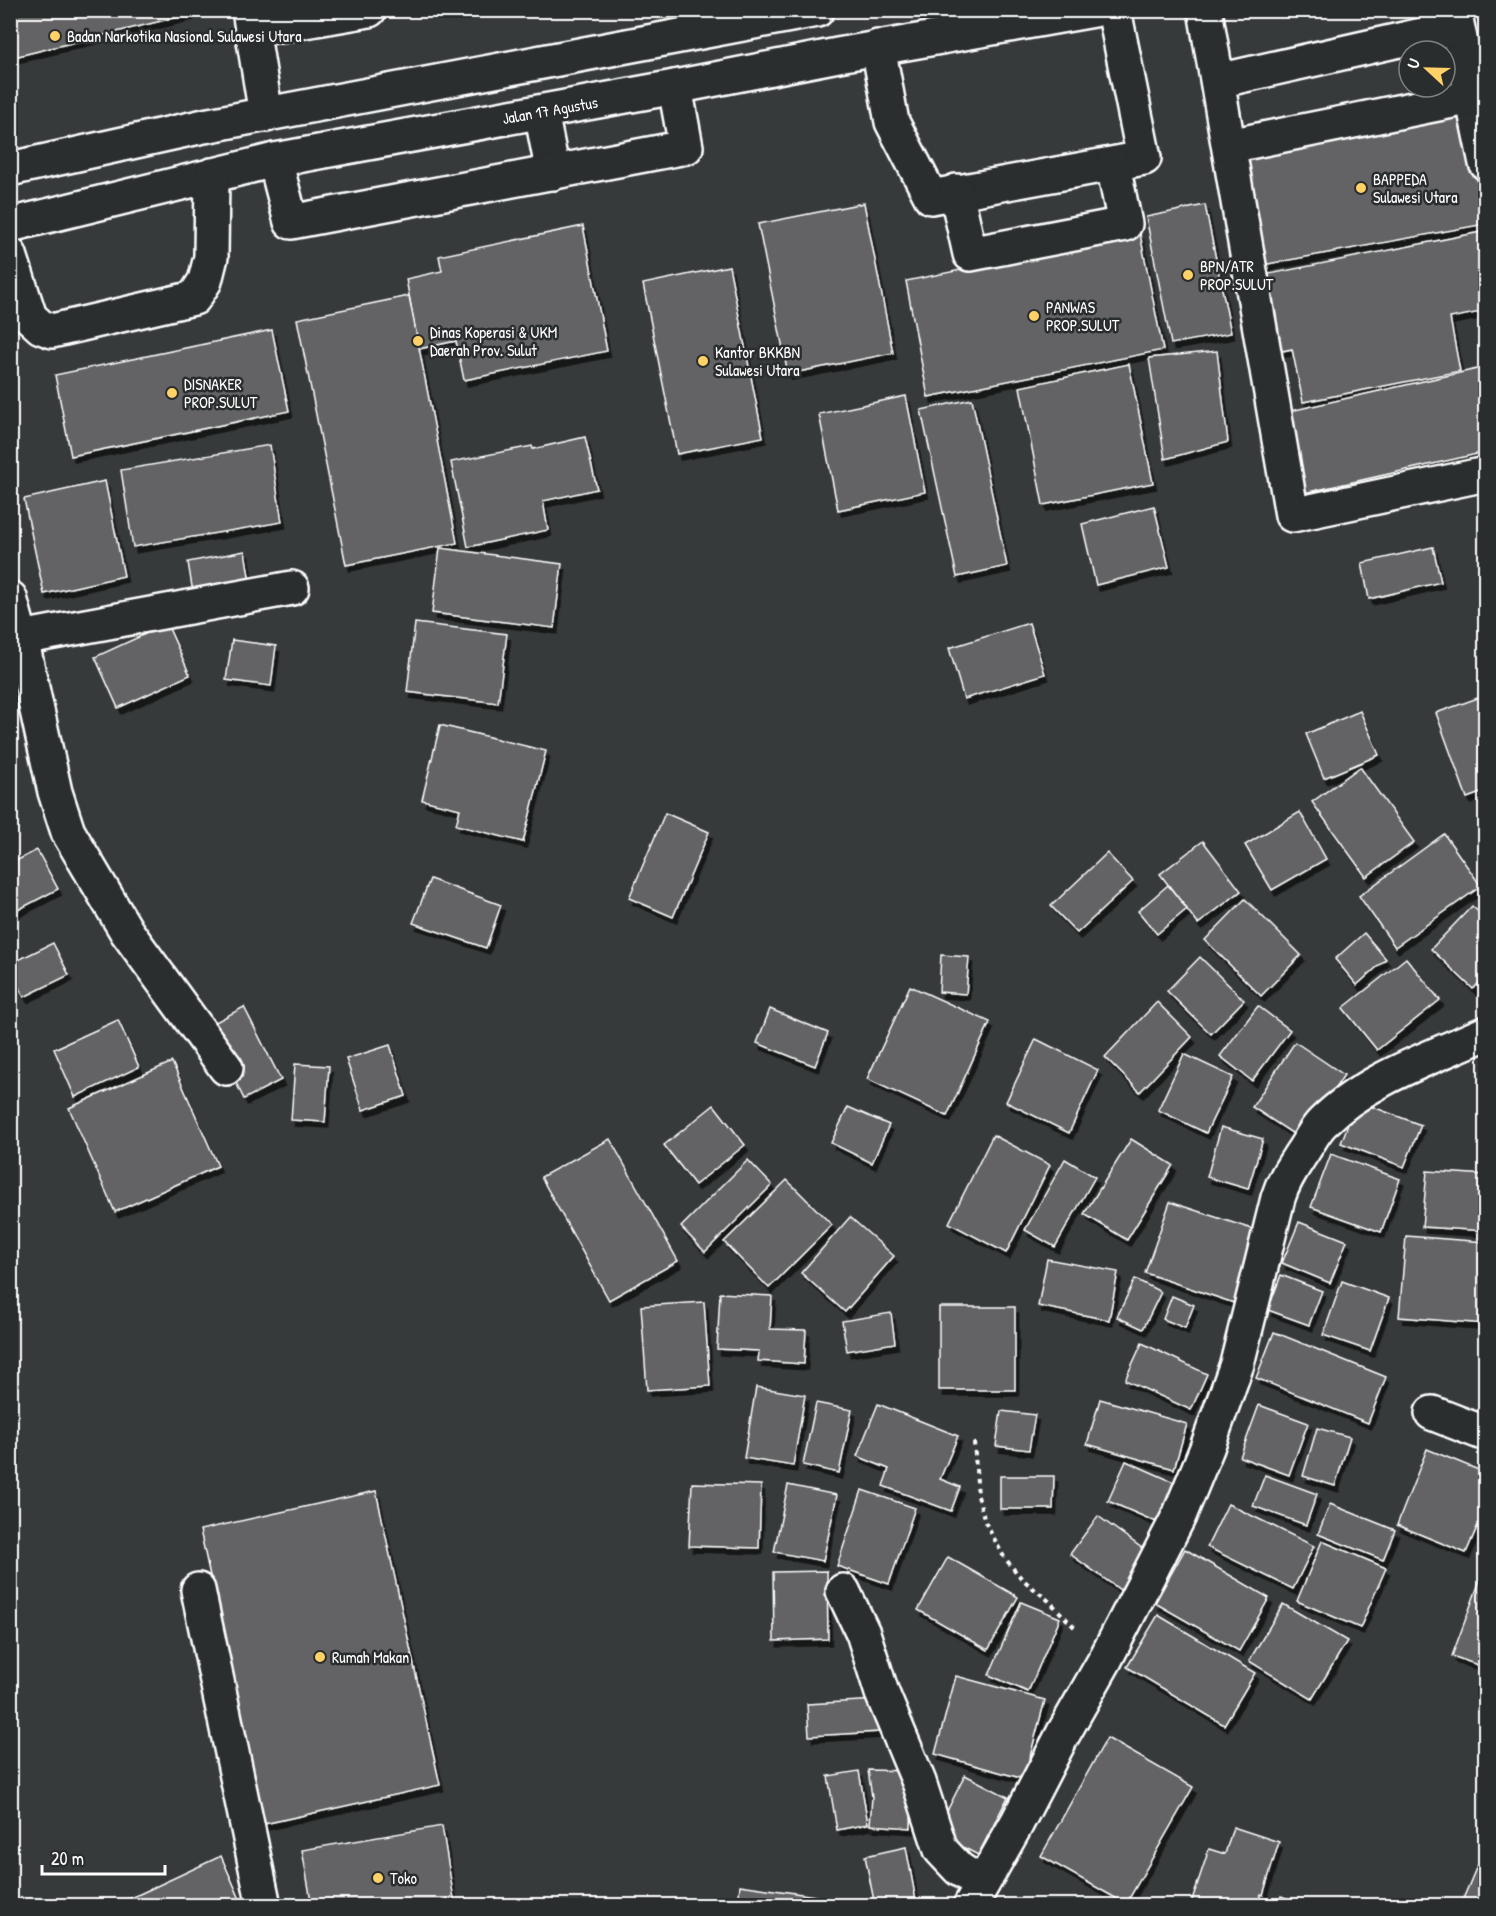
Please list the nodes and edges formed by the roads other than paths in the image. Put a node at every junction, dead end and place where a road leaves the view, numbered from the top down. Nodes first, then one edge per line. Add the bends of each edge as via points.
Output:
1 (369, 10) edge
2 (817, 10) edge
3 (830, 10) edge
4 (1094, 10) edge
5 (1114, 10) edge
6 (1205, 10) edge
7 (1455, 19) edge
8 (251, 20) edge
9 (878, 47) junction
10 (838, 55) junction
11 (1218, 81) junction
12 (675, 87) junction
13 (1472, 97) junction
14 (541, 112) junction
15 (266, 115) junction
16 (1229, 146) junction
17 (275, 160) junction
18 (1485, 163) edge
19 (1113, 165) junction
20 (10, 169) edge
21 (553, 173) junction
22 (212, 175) junction
23 (956, 191) junction
24 (10, 225) edge
25 (10, 255) edge
26 (1485, 474) edge
27 (292, 588) dead end
28 (10, 598) edge
29 (21, 638) junction
30 (1485, 1033) edge
31 (226, 1068) dead end
32 (1432, 1413) dead end
33 (1485, 1434) edge
34 (198, 1590) dead end
35 (843, 1591) dead end
36 (976, 1895) edge
37 (264, 1905) edge

1 - 8 street
2 - 15 street
3 - 10 street
4 - 9 street, Jalan 17 Agustus
5 - 19 street via 1144,158
6 - 11 street
7 - 11 street
7 - 13 street
8 - 15 street
9 - 10 street, Jalan 17 Agustus
9 - 23 street via 892,122 931,197
10 - 12 street, Jalan 17 Agustus
11 - 16 street
12 - 14 street, Jalan 17 Agustus
12 - 21 street via 686,147
13 - 16 street
13 - 18 street
14 - 17 street, Jalan 17 Agustus
14 - 21 street
15 - 20 street
16 - 26 street via 1292,515
17 - 21 street via 291,222
17 - 22 street, Jalan 17 Agustus
19 - 23 street
19 - 23 street via 1125,224 970,254
22 - 24 street, Jalan 17 Agustus
22 - 25 street via 211,257 205,281 194,298 52,331 30,317
27 - 29 street
28 - 29 street
29 - 31 street via 55,792 68,832 128,932
30 - 36 street via 1357,1094 1321,1124 1288,1174 1278,1198 1237,1364 1179,1516
32 - 33 street
34 - 37 street
35 - 36 street via 920,1782 941,1850

